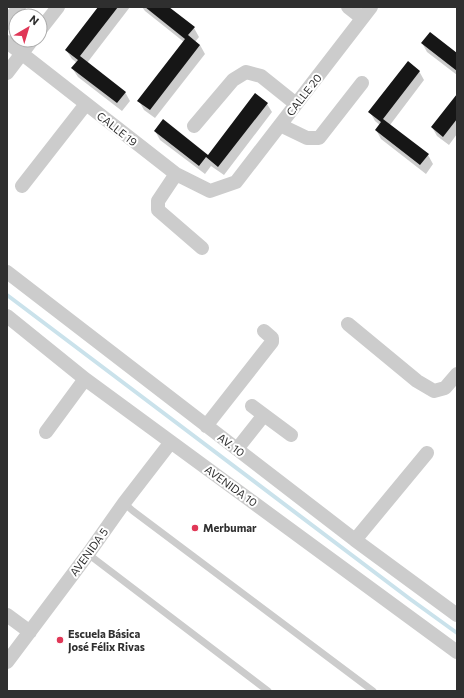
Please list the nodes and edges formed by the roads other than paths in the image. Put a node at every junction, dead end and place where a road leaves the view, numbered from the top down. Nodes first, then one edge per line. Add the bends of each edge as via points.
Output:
1 (19, 7) edge
2 (58, 7) edge
3 (348, 7) edge
4 (367, 13) edge
5 (48, 20) edge
6 (7, 23) edge
7 (7, 42) edge
8 (25, 48) edge
9 (21, 53) junction
10 (7, 73) edge
11 (362, 83) dead end
12 (86, 104) junction
13 (296, 104) junction
14 (280, 125) junction
15 (194, 126) dead end
16 (176, 174) junction
17 (236, 182) joint
18 (22, 186) dead end
19 (202, 248) dead end
20 (7, 272) edge
21 (7, 316) edge
22 (348, 324) dead end
23 (264, 331) dead end
24 (457, 374) edge
25 (85, 379) junction
26 (252, 406) dead end
27 (264, 415) junction
28 (206, 426) junction
29 (46, 432) dead end
30 (291, 435) dead end
31 (170, 442) junction
32 (237, 449) junction
33 (427, 453) dead end
34 (124, 503) junction
35 (355, 540) junction
36 (88, 554) junction
37 (7, 615) edge
38 (457, 615) edge
39 (30, 632) junction
40 (457, 652) edge
41 (7, 662) edge
42 (268, 691) edge
43 (373, 691) edge

1 - 6 street
2 - 5 street
3 - 4 street
4 - 13 street, CALLE 20
7 - 9 street, CALLE 19
8 - 9 street
9 - 10 street
9 - 12 street, CALLE 19
11 - 14 street via 319,138 307,138
12 - 16 street, CALLE 19
12 - 18 street
13 - 14 street, CALLE 20
13 - 15 street via 261,76 246,72 233,80
14 - 17 street, CALLE 20
16 - 17 street, CALLE 19 via 210,191
16 - 19 street via 158,201 158,210
20 - 28 street, AV. 10
21 - 25 street, AVENIDA 10
22 - 24 street via 417,381 434,391 445,388
23 - 28 street via 272,338 272,342
25 - 29 street
25 - 31 street, AVENIDA 10
26 - 27 street
27 - 30 street
27 - 32 street
28 - 32 street, AV. 10
31 - 34 street, AVENIDA 5
31 - 40 street, AVENIDA 10
32 - 35 street, AV. 10
33 - 35 street
34 - 36 street, AVENIDA 5
34 - 43 lane
35 - 38 street, AV. 10
36 - 39 street, AVENIDA 5
36 - 42 lane
37 - 39 street
39 - 41 street, AVENIDA 5

